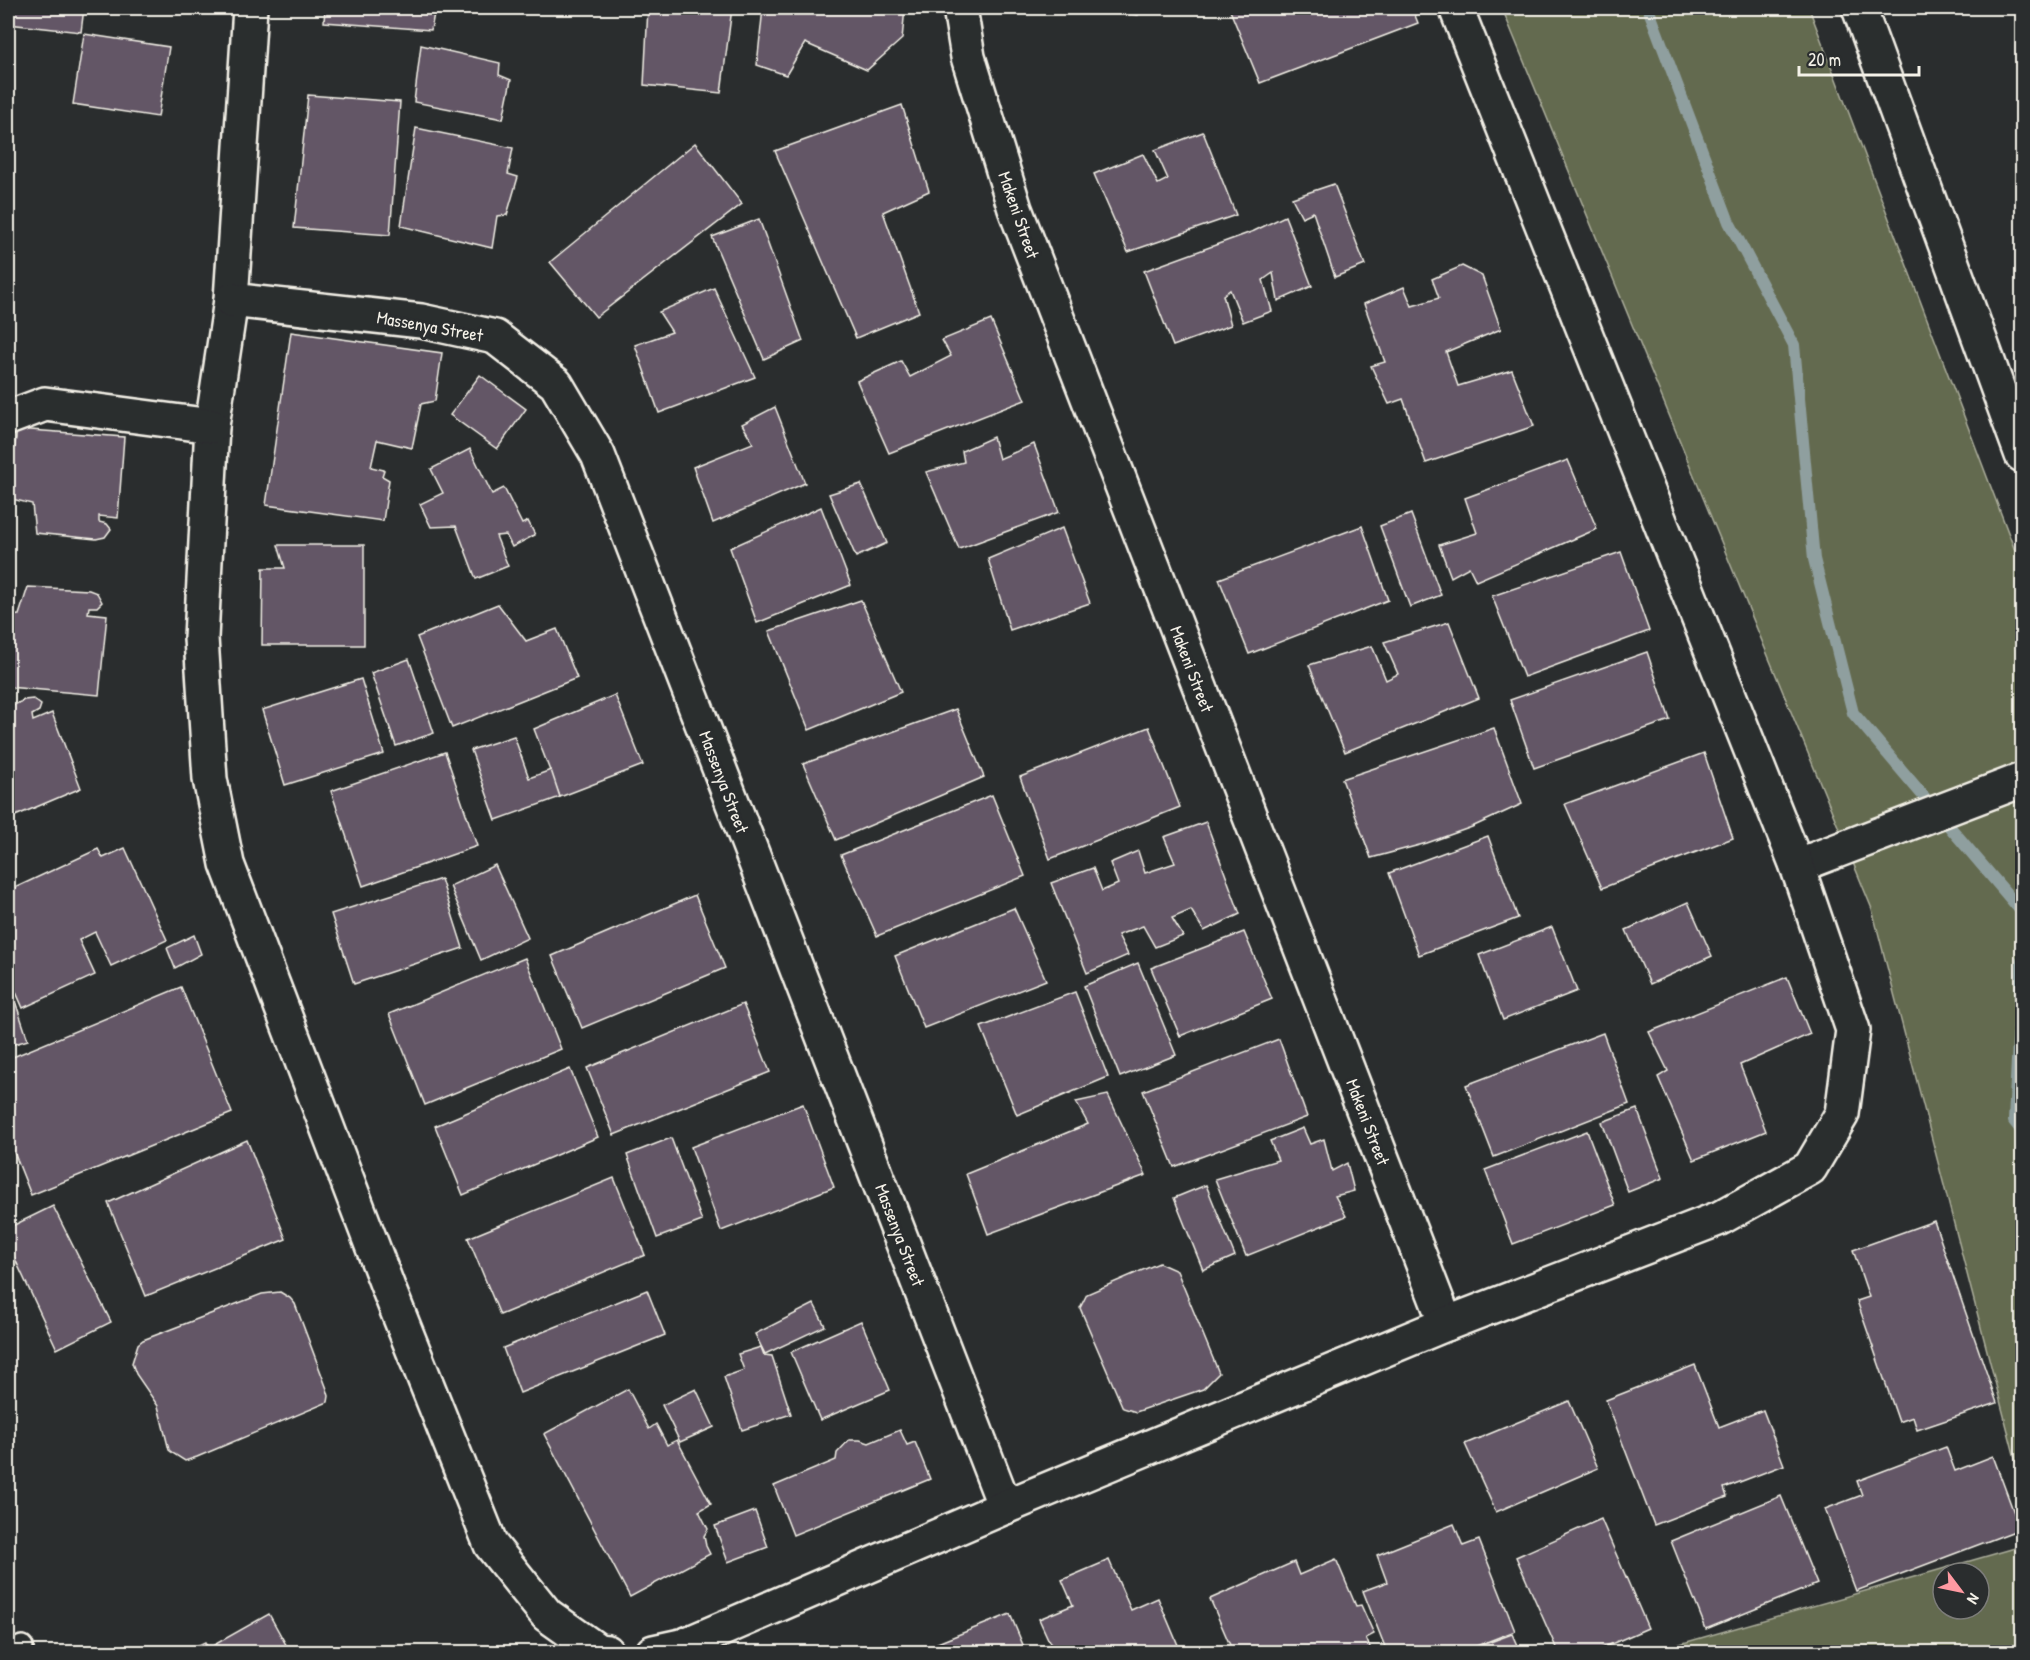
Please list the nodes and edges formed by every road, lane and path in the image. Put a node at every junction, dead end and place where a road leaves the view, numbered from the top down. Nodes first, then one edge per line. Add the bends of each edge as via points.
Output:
1 (250, 8) edge
2 (960, 8) edge
3 (1456, 8) edge
4 (1859, 8) edge
5 (231, 300) junction
6 (8, 418) edge
7 (212, 426) junction
8 (2022, 455) edge
9 (2022, 780) edge
10 (1797, 866) junction
11 (1446, 1324) junction
12 (1005, 1507) junction
13 (607, 1653) edge
14 (654, 1653) edge

1 - 5 street
2 - 11 street, Makeni Street via 968,57 1015,209
3 - 10 street
4 - 8 street
5 - 7 street
5 - 12 street, Massenya Street via 421,321 495,337 556,384 598,455
6 - 7 street via 45,404
7 - 13 street via 201,638 210,779 227,864 491,1545 547,1615 598,1651
9 - 10 street
10 - 11 street via 1853,1030 1842,1114 1810,1168 1720,1218
11 - 12 street
12 - 14 street via 685,1645

